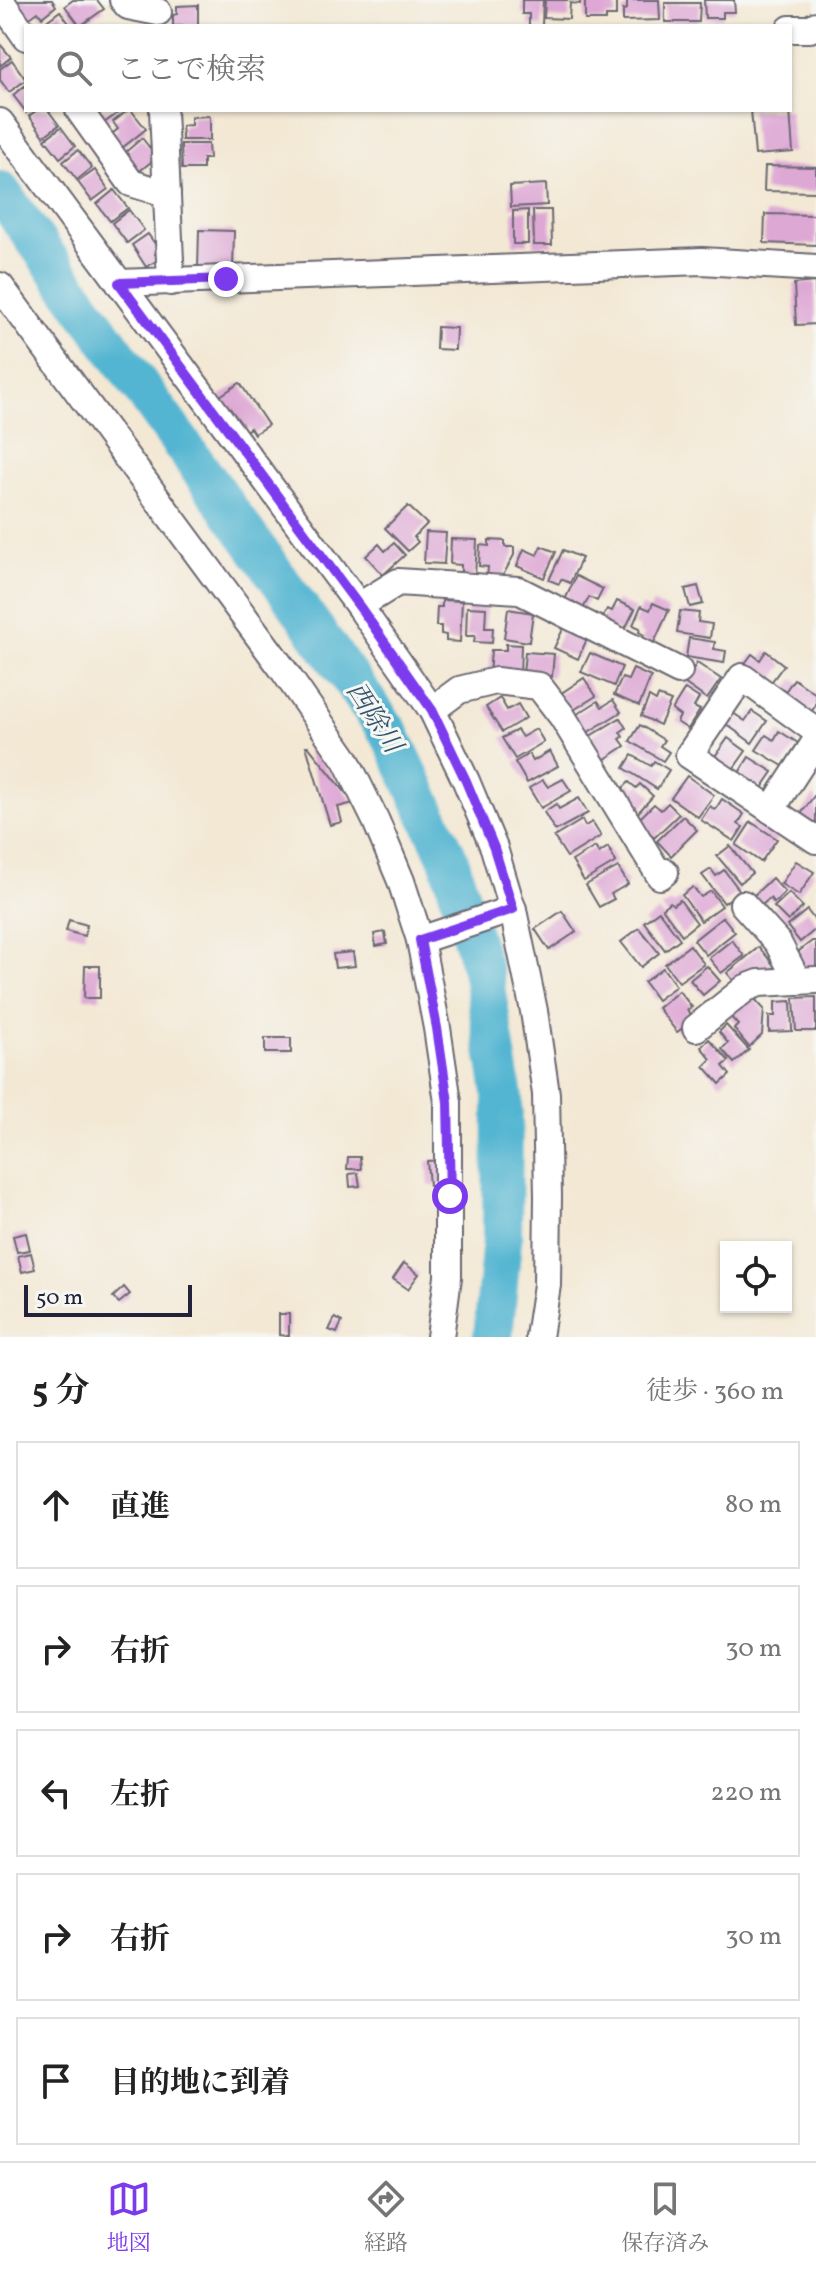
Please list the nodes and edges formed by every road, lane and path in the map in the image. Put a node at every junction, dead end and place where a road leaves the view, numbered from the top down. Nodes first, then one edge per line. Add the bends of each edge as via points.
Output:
1 (0, 0) edge
2 (123, 0) edge
3 (158, 13) edge
4 (816, 25) edge
5 (792, 29) edge
6 (24, 34) edge
7 (80, 112) edge
8 (163, 112) edge
9 (0, 122) edge
10 (167, 194) junction
11 (816, 268) edge
12 (171, 282) junction
13 (119, 283) junction
14 (0, 286) edge
15 (359, 606) junction
16 (679, 671) dead end
17 (432, 710) junction
18 (816, 731) edge
19 (816, 741) edge
20 (771, 810) junction
21 (816, 840) edge
22 (665, 872) dead end
23 (743, 904) dead end
24 (508, 912) junction
25 (428, 937) junction
26 (806, 980) edge
27 (696, 1028) dead end
28 (440, 1337) edge
29 (539, 1337) edge

1 - 6 street
2 - 3 street
4 - 5 street
7 - 10 street via 131,183
8 - 10 street
9 - 13 street
10 - 12 street
11 - 12 street via 702,261
12 - 13 street
13 - 15 street
14 - 25 street via 346,760
15 - 16 street via 398,582 518,590
15 - 17 street
17 - 22 street via 459,690 496,681 539,686 660,876
17 - 24 street via 494,848
18 - 20 street via 742,677 689,755
19 - 20 street
20 - 21 street
23 - 26 street
24 - 25 street
24 - 29 street via 534,1011 546,1094 547,1285
25 - 28 street via 448,1102 448,1277
26 - 27 street via 746,988

